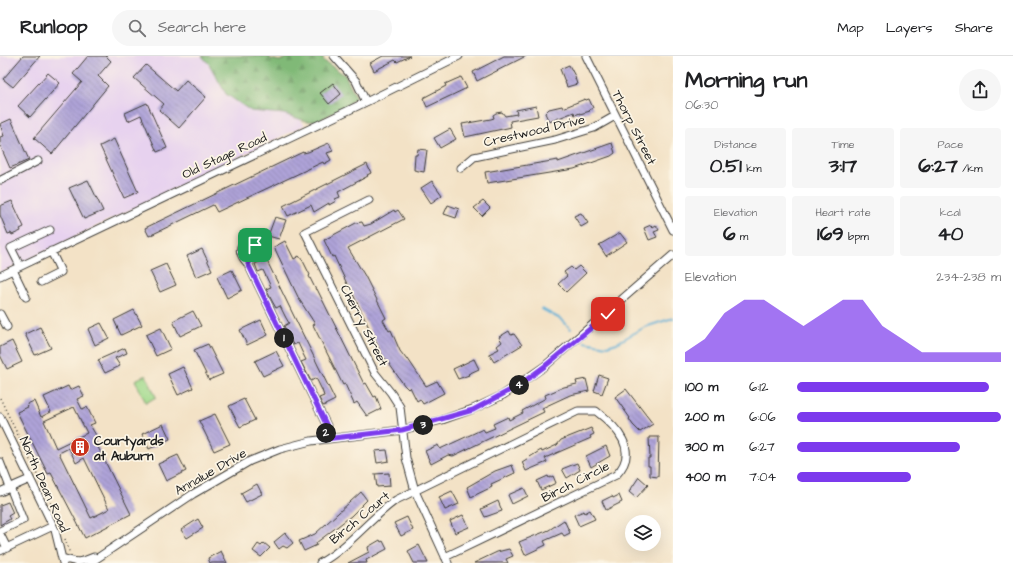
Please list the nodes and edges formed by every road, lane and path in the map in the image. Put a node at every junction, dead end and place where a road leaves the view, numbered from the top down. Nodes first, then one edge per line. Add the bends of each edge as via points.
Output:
1 (334, 56) edge
2 (459, 56) edge
3 (586, 56) edge
4 (366, 102) junction
5 (615, 116) junction
6 (38, 161) dead end
7 (461, 168) dead end
8 (1, 180) dead end
9 (369, 200) dead end
10 (50, 230) dead end
11 (673, 230) edge
12 (51, 251) junction
13 (673, 255) edge
14 (248, 264) dead end
15 (17, 268) junction
16 (0, 276) edge
17 (40, 282) dead end
18 (26, 297) dead end
19 (0, 314) edge
20 (7, 327) dead end
21 (0, 416) edge
22 (402, 430) junction
23 (325, 439) junction
24 (0, 462) edge
25 (30, 478) junction
26 (9, 488) junction
27 (415, 491) junction
28 (0, 492) edge
29 (53, 526) junction
30 (0, 531) edge
31 (0, 534) edge
32 (3, 550) edge
33 (98, 556) junction
34 (63, 560) edge
35 (447, 560) edge
36 (90, 563) edge
37 (320, 563) edge

1 - 4 street via 356,81
2 - 4 street, Old Stage Road
3 - 5 street, Thorp Street
4 - 12 street, Old Stage Road
5 - 7 street, Crestwood Drive via 594,128 555,140 474,156
5 - 11 street, Thorp Street
6 - 8 street
9 - 22 street, Cherry Street via 305,232 375,373 400,407
10 - 15 street via 11,248
12 - 15 street, Old Stage Road
12 - 17 street via 61,272
13 - 22 street, Annalue Drive via 556,357 513,389 473,410
14 - 23 street via 327,426
15 - 16 street, Old Stage Road
15 - 18 street
19 - 20 street
21 - 25 street, North Dean Road
22 - 23 street, Annalue Drive
22 - 27 street, Cherry Street
23 - 33 street, Annalue Drive via 280,449 235,468
24 - 26 street
25 - 26 street
25 - 29 street, North Dean Road
26 - 28 street
26 - 30 street via 23,520
27 - 35 street, Cherry Street
27 - 35 street, Birch Circle via 578,411 596,411 625,442 626,461 616,475
27 - 37 street, Birch Court via 383,509 348,542
29 - 32 street
29 - 34 street, North Dean Road
31 - 32 street
33 - 34 street, Annalue Drive via 81,563
33 - 36 street, Annalue Drive

